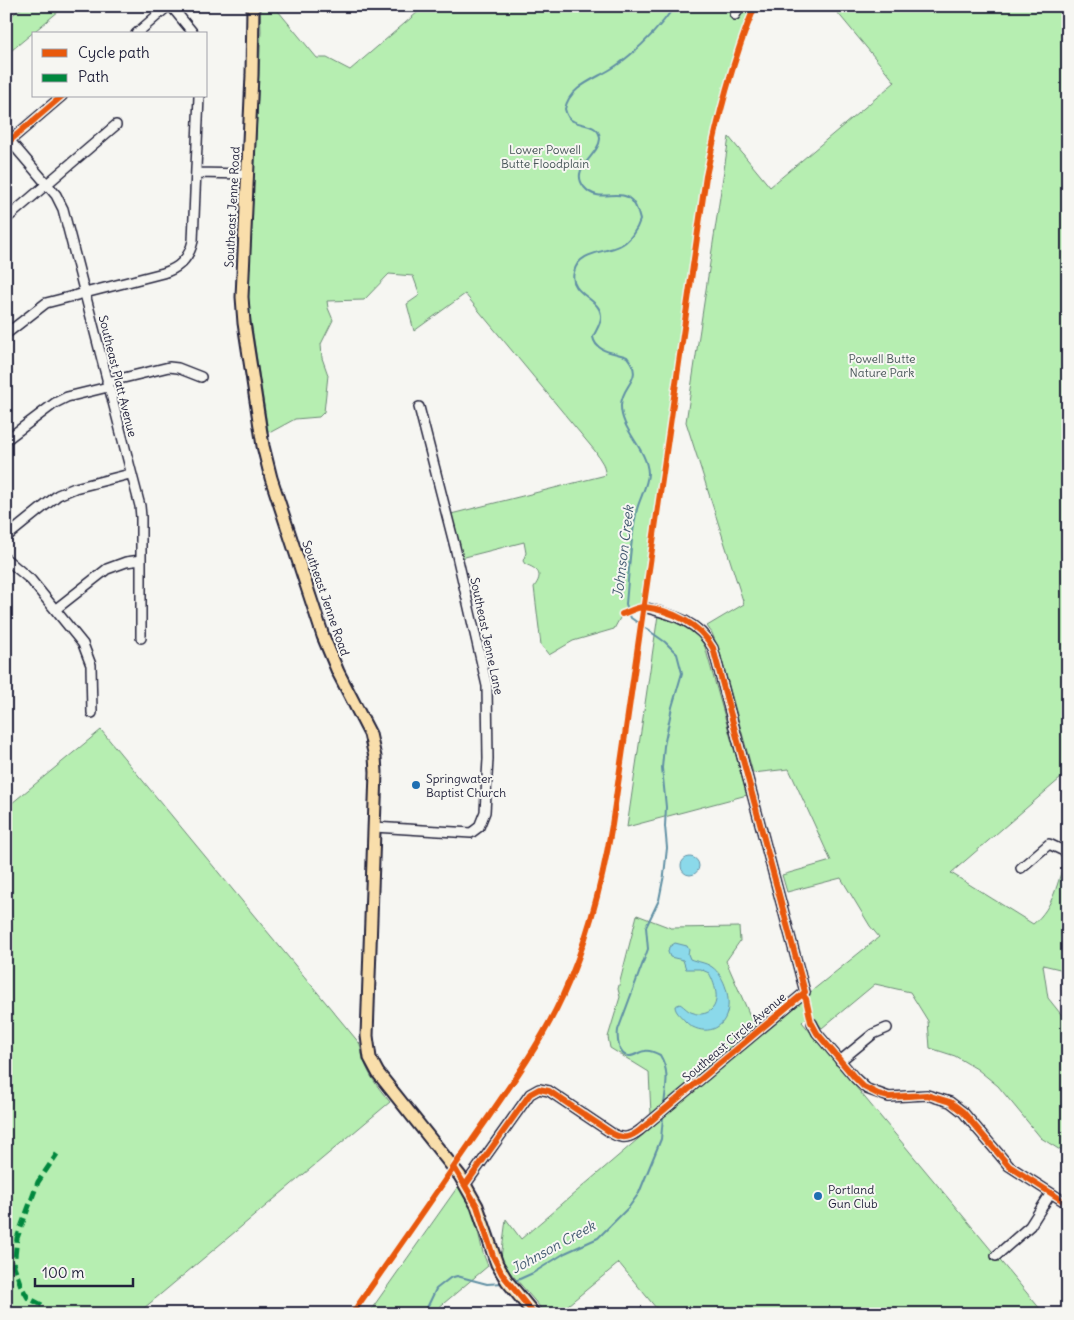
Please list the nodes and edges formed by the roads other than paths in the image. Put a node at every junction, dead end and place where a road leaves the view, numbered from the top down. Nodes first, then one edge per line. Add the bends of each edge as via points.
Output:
1 (169, 6) edge
2 (253, 6) edge
3 (741, 6) edge
4 (735, 15) dead end
5 (138, 32) edge
6 (192, 32) edge
7 (60, 98) edge
8 (199, 98) edge
9 (116, 125) dead end
10 (8, 143) edge
11 (196, 173) junction
12 (248, 174) junction
13 (47, 184) junction
14 (6, 219) edge
15 (84, 293) junction
16 (6, 334) edge
17 (201, 377) dead end
18 (108, 385) junction
19 (419, 407) dead end
20 (6, 440) edge
21 (130, 474) junction
22 (6, 537) edge
23 (6, 559) edge
24 (141, 560) junction
25 (647, 608) dead end
26 (56, 609) junction
27 (141, 638) dead end
28 (92, 713) dead end
29 (374, 827) junction
30 (1068, 853) edge
31 (1021, 868) dead end
32 (812, 1023) dead end
33 (887, 1028) dead end
34 (840, 1061) junction
35 (466, 1184) junction
36 (1051, 1193) junction
37 (1068, 1204) edge
38 (996, 1256) dead end
39 (534, 1314) edge

1 - 5 street
1 - 6 street
2 - 12 main road, Southeast Jenne Road
3 - 4 street
7 - 10 street
8 - 11 street
9 - 13 street
10 - 13 street, Southeast Platt Avenue
11 - 12 street
11 - 15 street via 193,241 184,262 171,271
12 - 29 main road, Southeast Jenne Road via 242,312 263,446 323,636 372,742 376,764
13 - 14 street
13 - 15 street, Southeast Platt Avenue via 63,209
15 - 16 street via 46,303
15 - 18 street, Southeast Platt Avenue
17 - 18 street via 169,367
18 - 20 street via 55,403
18 - 21 street, Southeast Platt Avenue
19 - 29 street, Southeast Jenne Lane via 487,686 485,812 479,827 471,833
21 - 22 street via 58,495
21 - 24 street, Southeast Platt Avenue via 141,517
23 - 26 street via 26,574
24 - 26 street via 107,568
24 - 27 street, Southeast Platt Avenue
25 - 35 street, Southeast Circle Avenue via 692,624 705,635 713,648 806,991 633,1135 622,1138 613,1134 549,1091 536,1090
26 - 28 street via 77,634 88,654
29 - 35 main road, Southeast Jenne Road via 370,1058 382,1078
30 - 31 street via 1049,844
32 - 34 street
33 - 34 street via 873,1034
34 - 36 street via 860,1084 878,1094 894,1098 927,1095 950,1102 963,1112 1009,1166
35 - 39 main road, Southeast Jenne Road via 481,1214 493,1256 502,1274
36 - 37 street
36 - 38 street via 1030,1226

